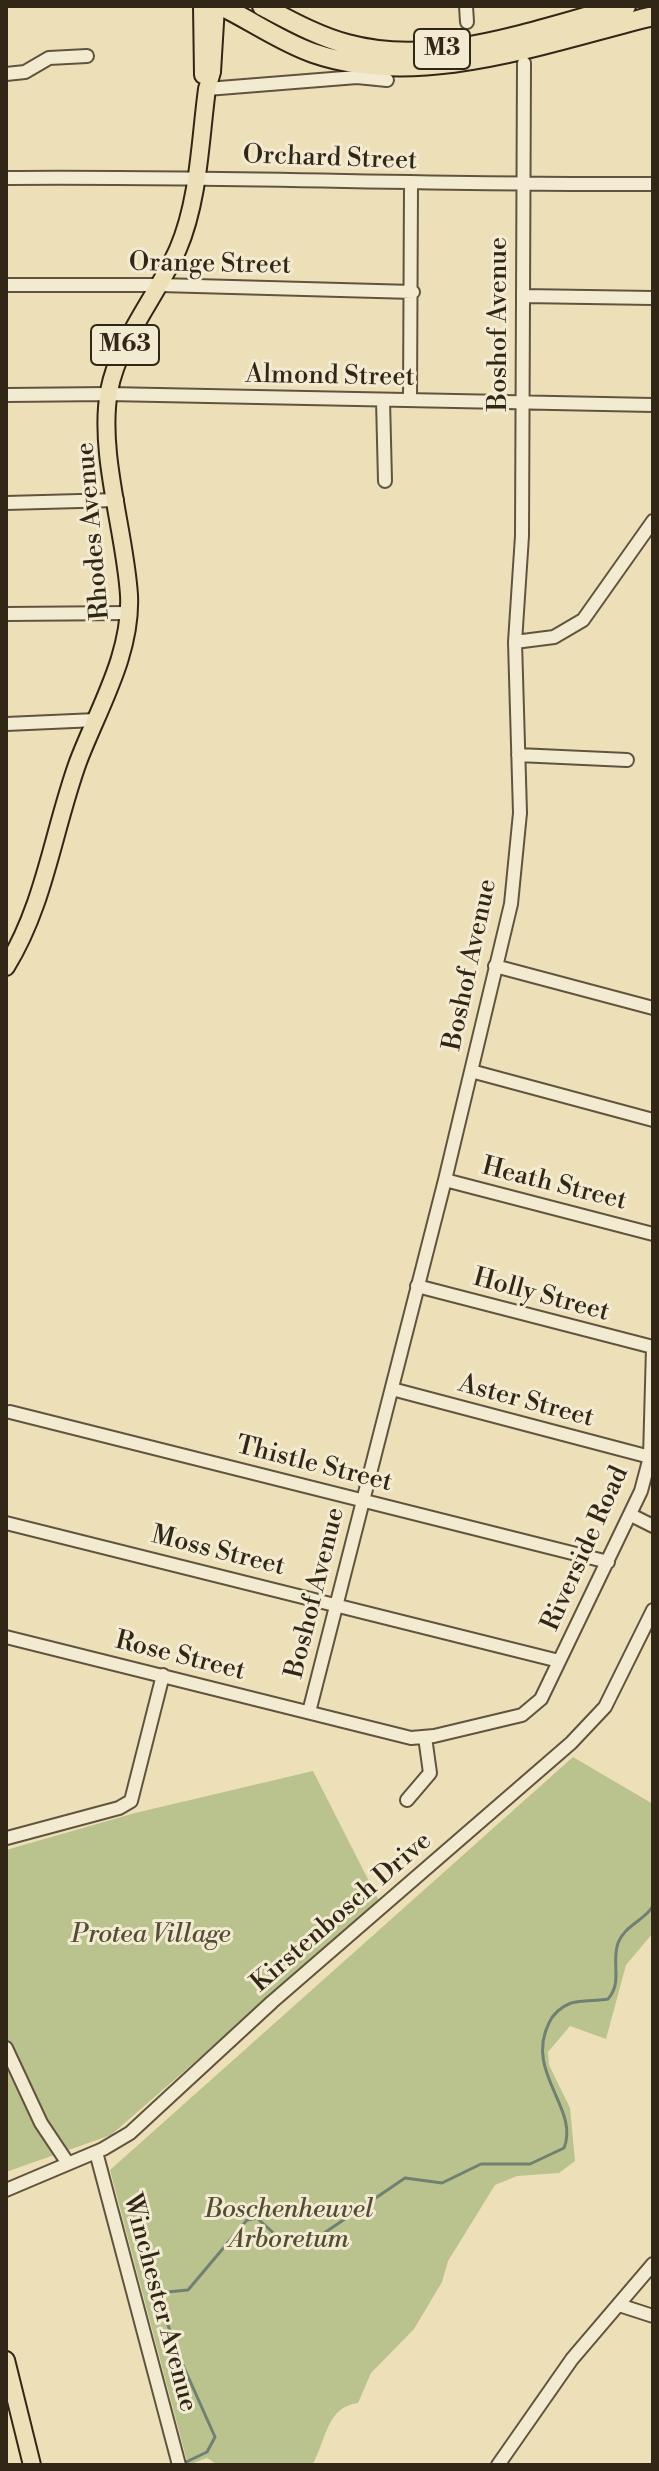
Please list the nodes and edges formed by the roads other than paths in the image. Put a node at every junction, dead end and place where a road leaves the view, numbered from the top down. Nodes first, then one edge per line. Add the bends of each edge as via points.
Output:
1 (202, 6) edge
2 (219, 6) edge
3 (262, 6) edge
4 (466, 6) edge
5 (626, 6) edge
6 (653, 16) edge
7 (467, 22) dead end
8 (87, 56) dead end
9 (524, 63) dead end
10 (6, 74) edge
11 (387, 80) dead end
12 (207, 89) junction
13 (196, 176) junction
14 (6, 178) edge
15 (411, 184) junction
16 (523, 184) junction
17 (653, 184) edge
18 (6, 285) edge
19 (160, 285) junction
20 (413, 292) junction
21 (523, 296) junction
22 (653, 298) edge
23 (109, 394) junction
24 (6, 395) edge
25 (383, 400) junction
26 (410, 400) junction
27 (522, 401) junction
28 (653, 405) edge
29 (385, 481) dead end
30 (117, 500) junction
31 (6, 503) edge
32 (653, 521) edge
33 (129, 613) junction
34 (6, 614) edge
35 (515, 642) junction
36 (96, 720) junction
37 (6, 724) edge
38 (518, 755) junction
39 (627, 760) dead end
40 (495, 966) junction
41 (6, 967) edge
42 (653, 1008) edge
43 (471, 1071) junction
44 (653, 1120) edge
45 (445, 1180) junction
46 (653, 1234) edge
47 (417, 1286) junction
48 (653, 1348) edge
49 (392, 1389) junction
50 (10, 1412) dead end
51 (650, 1457) junction
52 (361, 1499) junction
53 (631, 1515) junction
54 (6, 1523) edge
55 (653, 1526) edge
56 (608, 1562) junction
57 (336, 1604) junction
58 (653, 1610) edge
59 (6, 1637) edge
60 (559, 1661) junction
61 (163, 1675) junction
62 (529, 1711) joint
63 (309, 1712) junction
64 (425, 1737) junction
65 (407, 1800) dead end
66 (7, 1838) edge
67 (6, 2048) edge
68 (96, 2152) junction
69 (67, 2162) junction
70 (6, 2190) edge
71 (653, 2264) edge
72 (619, 2305) junction
73 (653, 2316) edge
74 (6, 2360) edge
75 (32, 2465) edge
76 (179, 2465) edge
77 (498, 2465) edge

1 - 12 main road, Rhodes Avenue / M63
2 - 6 highway, M3 via 311,52 398,69 461,62
2 - 12 main road, Rhodes Avenue / M63
3 - 5 highway, M3 via 329,39 408,53 466,45
4 - 7 street
8 - 10 street via 49,58 25,72
9 - 16 street, Boshof Avenue
11 - 12 street via 357,77
12 - 13 main road, Rhodes Avenue / M63
13 - 14 street, Orchard Street
13 - 15 street, Orchard Street
13 - 19 main road, Rhodes Avenue / M63 via 178,248
15 - 16 street, Orchard Street
15 - 20 street
16 - 17 street, Orchard Street
16 - 21 street, Boshof Avenue
18 - 19 street, Orange Street
19 - 20 street, Orange Street
19 - 23 main road, Rhodes Avenue / M63 via 126,344
20 - 26 street
21 - 22 street
21 - 27 street, Boshof Avenue
23 - 24 street, Almond Street
23 - 25 street, Almond Street
23 - 30 main road, Rhodes Avenue / M63
25 - 26 street, Almond Street
25 - 29 street
26 - 27 street, Almond Street
27 - 28 street, Almond Street
27 - 35 street, Boshof Avenue
30 - 31 street
30 - 33 main road, Rhodes Avenue / M63
32 - 35 street via 583,620 554,637
33 - 34 street
33 - 36 main road, Rhodes Avenue / M63 via 123,649
35 - 38 street, Boshof Avenue
36 - 37 street
36 - 41 main road, Rhodes Avenue / M63 via 30,921
38 - 39 street
38 - 40 street, Boshof Avenue via 520,813 511,904
40 - 42 street
40 - 43 street, Boshof Avenue
43 - 44 street
43 - 45 street, Boshof Avenue
45 - 46 street, Heath Street
45 - 47 street, Boshof Avenue
47 - 48 street, Holly Street
47 - 49 street, Boshof Avenue
48 - 51 street, Riverside Road
49 - 51 street, Aster Street
49 - 52 street, Boshof Avenue
50 - 52 street, Thistle Street
51 - 53 street, Riverside Road
52 - 56 street, Thistle Street
52 - 57 street, Boshof Avenue
53 - 55 street
53 - 56 street, Riverside Road
54 - 57 street, Moss Street
56 - 60 street, Riverside Road
57 - 60 street, Moss Street
57 - 63 street, Boshof Avenue
58 - 68 street, Kirstenbosch Drive via 592,1723 272,2002 149,2117 123,2139
59 - 61 street, Rose Street
60 - 62 street, Riverside Road via 541,1699
61 - 63 street, Rose Street
61 - 66 street via 131,1801
62 - 64 street, Rose Street
63 - 64 street, Rose Street via 406,1737
64 - 65 street via 430,1773
67 - 69 street via 41,2123
68 - 69 street, Kirstenbosch Drive
68 - 76 street, Winchester Avenue
69 - 70 street, Kirstenbosch Drive
71 - 72 street
72 - 73 street
72 - 77 street via 572,2359
74 - 75 main road

